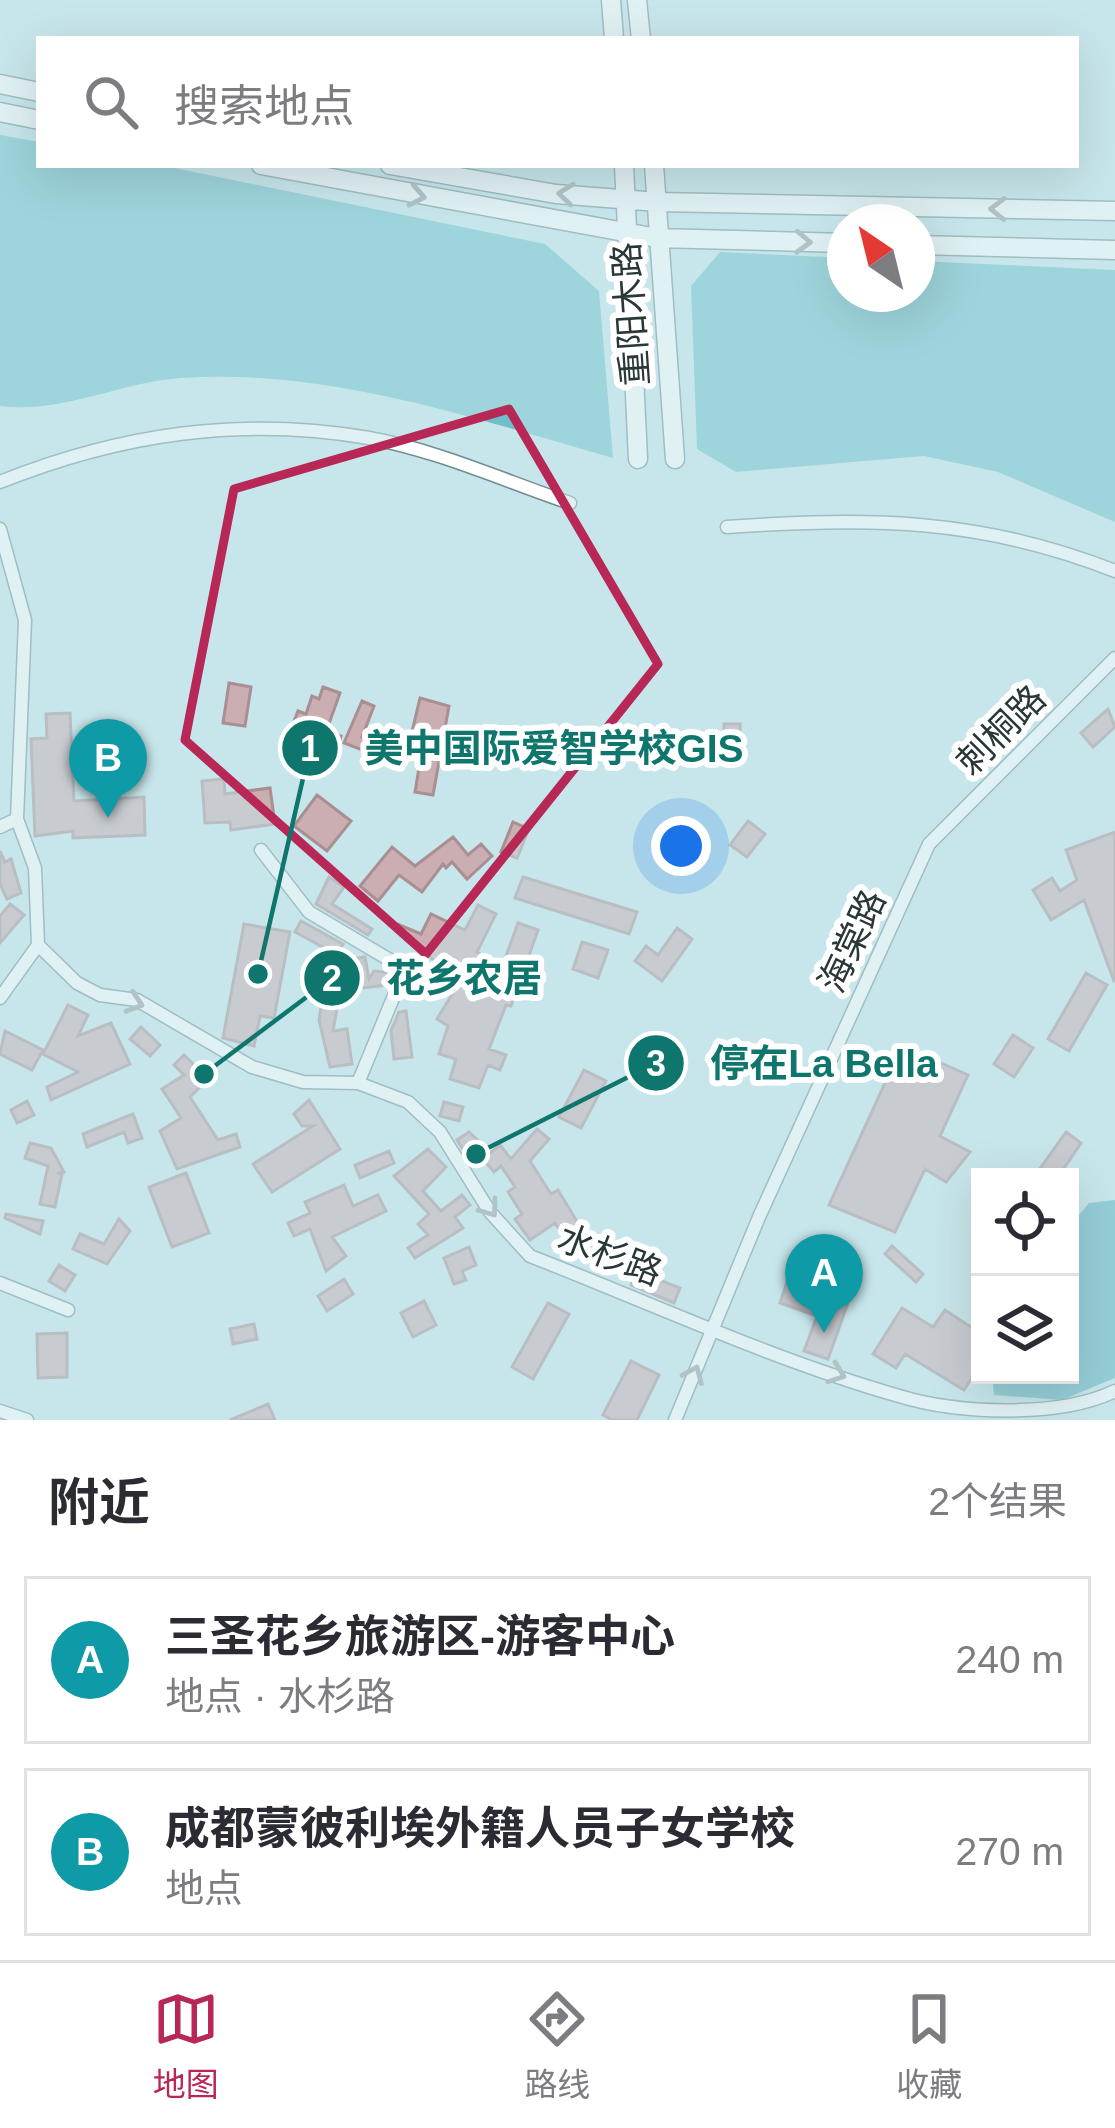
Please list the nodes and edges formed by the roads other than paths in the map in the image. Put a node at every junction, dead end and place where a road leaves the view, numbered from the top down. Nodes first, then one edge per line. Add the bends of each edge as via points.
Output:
1 (610, 0) edge
2 (637, 0) edge
3 (614, 36) edge
4 (641, 36) edge
5 (0, 84) edge
6 (36, 91) edge
7 (0, 112) edge
8 (36, 119) edge
9 (277, 168) edge
10 (407, 168) edge
11 (624, 168) edge
12 (654, 168) edge
13 (626, 200) junction
14 (658, 202) junction
15 (1115, 211) edge
16 (629, 233) junction
17 (657, 238) junction
18 (827, 243) edge
19 (935, 245) edge
20 (1115, 250) edge
21 (638, 459) dead end
22 (675, 459) dead end
23 (0, 482) edge
24 (570, 503) dead end
25 (727, 527) dead end
26 (0, 529) edge
27 (1115, 571) edge
28 (1115, 658) edge
29 (17, 819) junction
30 (0, 827) edge
31 (929, 844) joint
32 (261, 850) dead end
33 (38, 945) junction
34 (0, 998) edge
35 (358, 1083) junction
36 (0, 1283) edge
37 (68, 1310) dead end
38 (714, 1327) junction
39 (1115, 1391) edge
40 (0, 1411) edge
41 (27, 1420) edge
42 (675, 1420) edge

1 - 3 street
2 - 4 street
5 - 6 street
7 - 8 street
9 -> 16 street
13 -> 10 street
11 - 13 street, 重阳木路
12 - 14 street, 重阳木路
13 - 14 street
13 - 16 street, 重阳木路
15 -> 14 street
14 - 17 street, 重阳木路
16 - 17 street
16 - 21 street, 重阳木路
17 -> 18 street
17 - 22 street, 重阳木路
19 - 20 street
23 - 24 street via 133,437 266,427 373,438
25 - 27 street via 855,518 949,525 1003,533
26 - 29 street via 25,620
28 - 31 street, 刺桐路
29 - 30 street
29 - 33 street via 35,868
31 - 38 street, 海棠路
32 - 35 street via 309,912 405,969
33 - 34 street
33 -> 35 street, 水杉路 via 77,983 137,1000 252,1067 302,1082
35 -> 38 street, 水杉路 via 408,1102 440,1132 490,1212 530,1256
36 - 37 street
38 -> 39 street, 水杉路 via 902,1398 994,1409 1073,1407
42 -> 38 street, 海棠路
40 - 41 street

